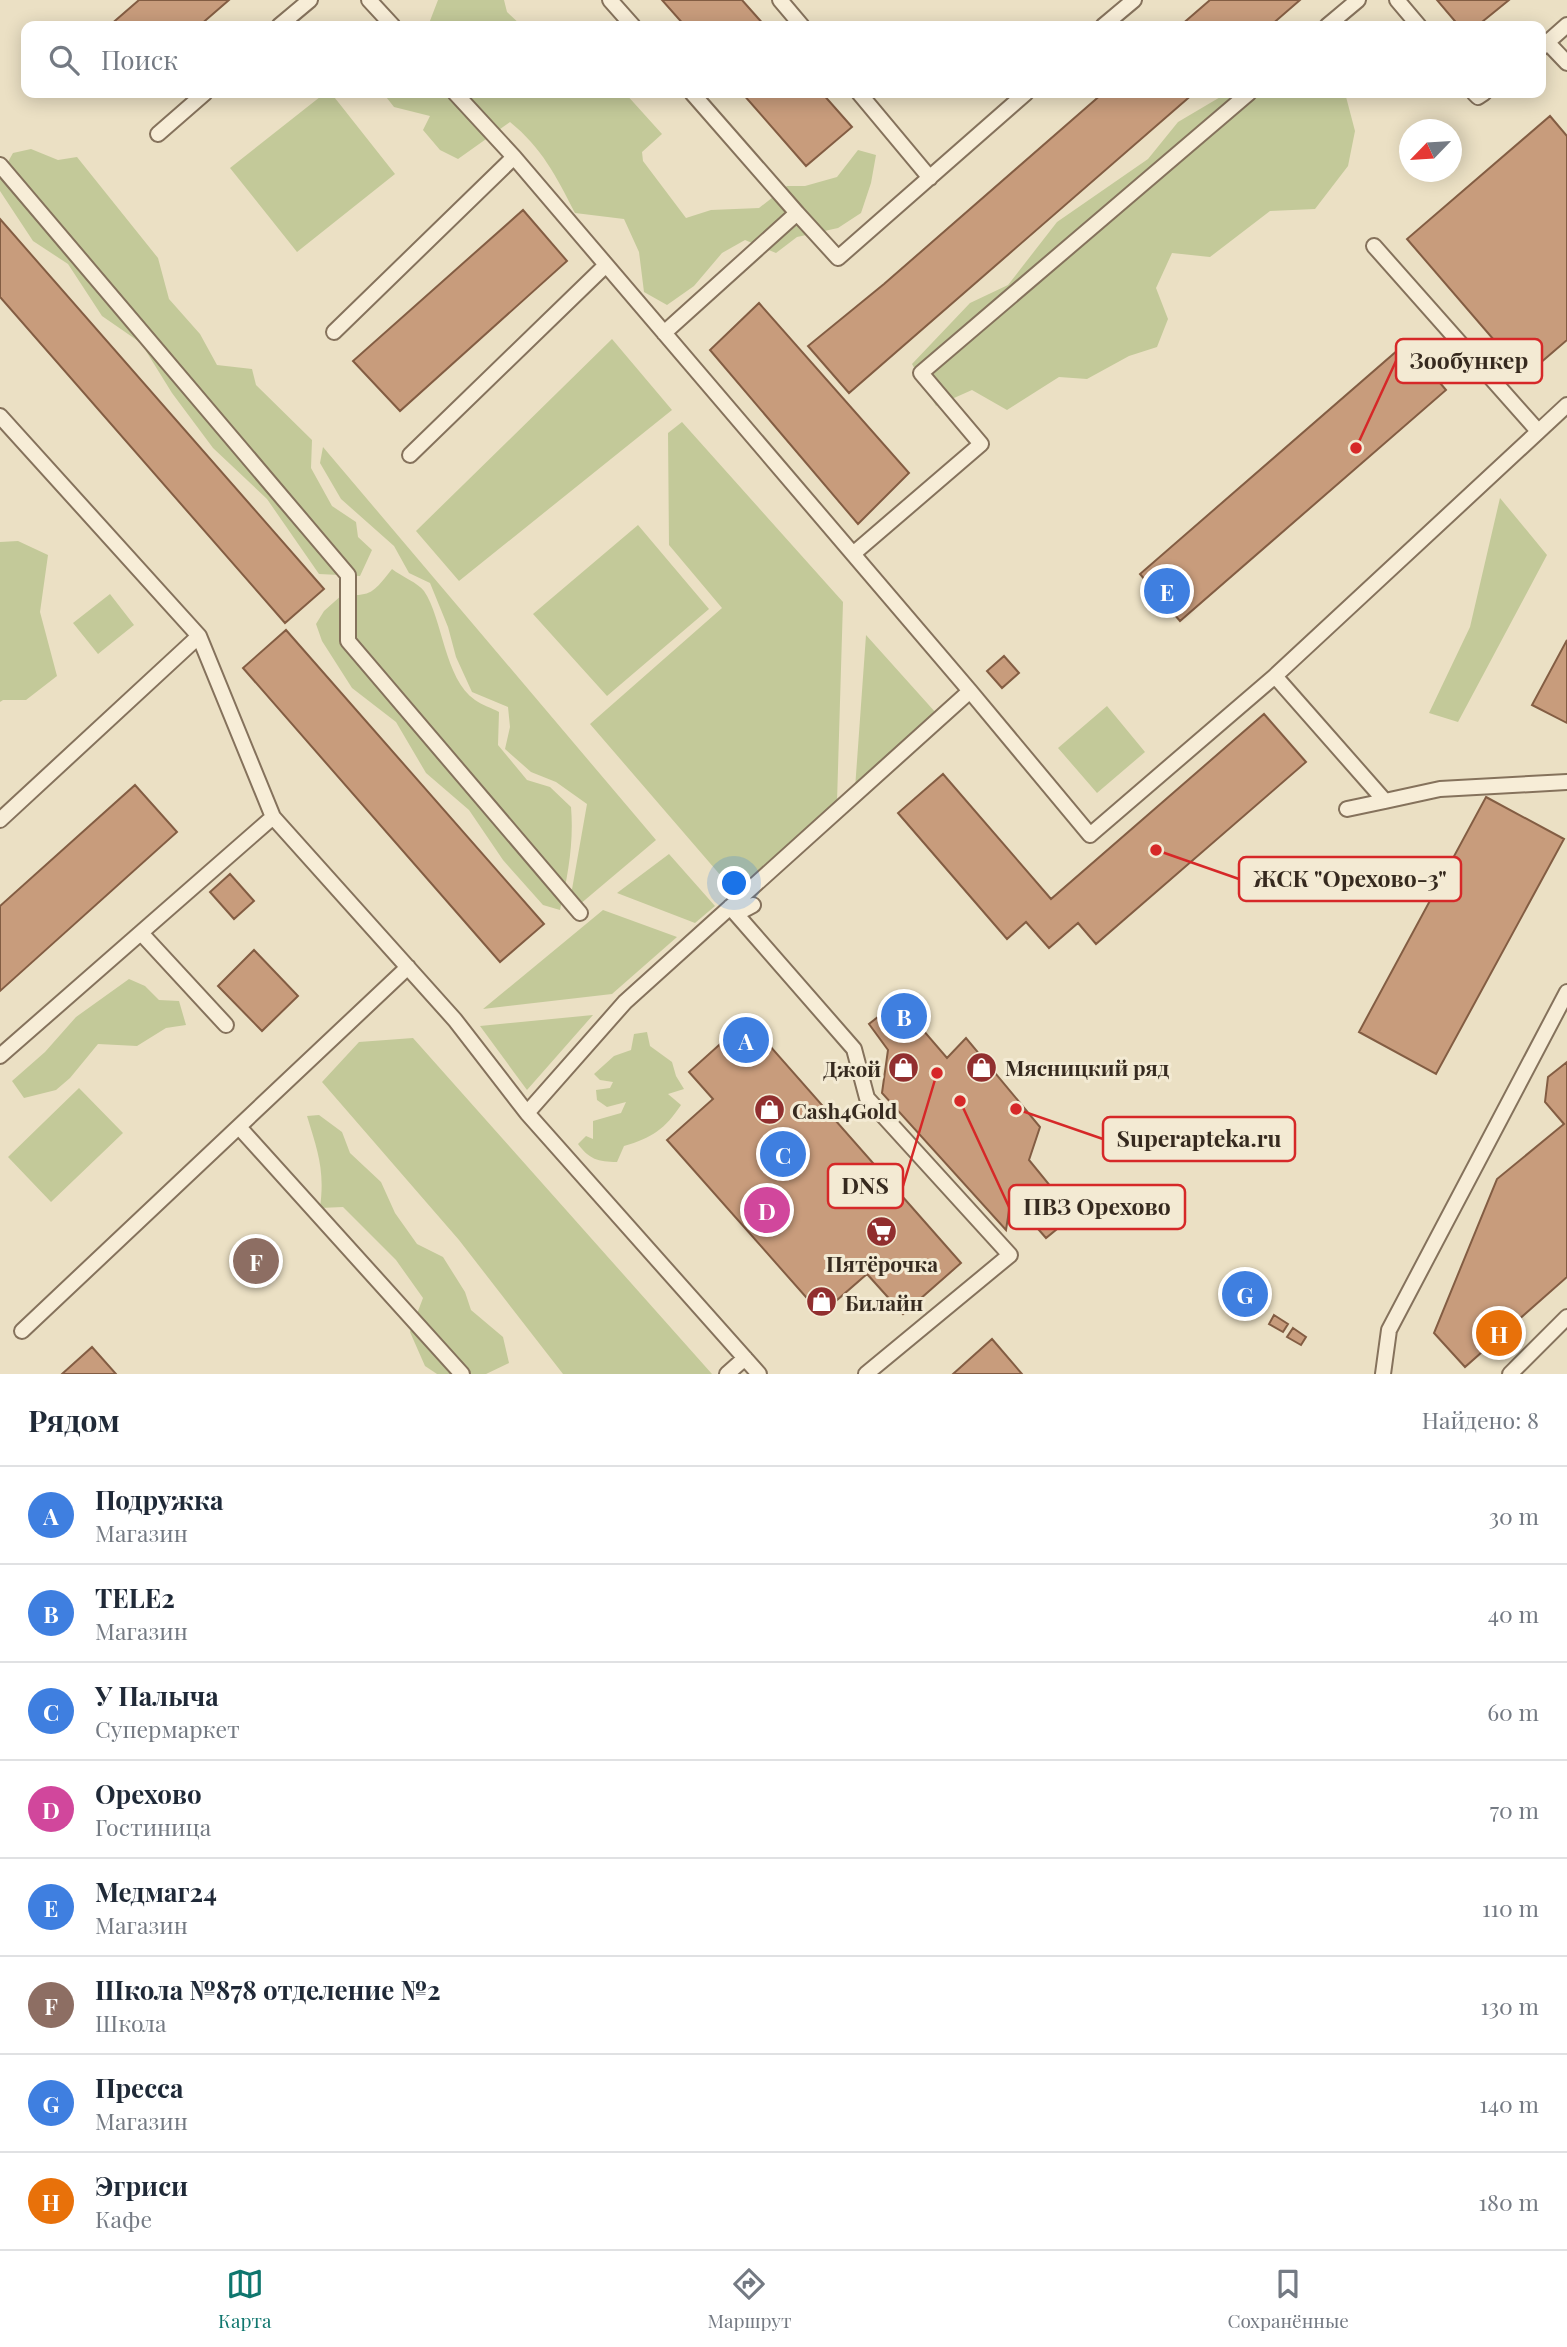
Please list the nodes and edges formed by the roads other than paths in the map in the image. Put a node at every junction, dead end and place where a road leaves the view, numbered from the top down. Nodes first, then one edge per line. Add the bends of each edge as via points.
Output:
1 (310, 0) edge
2 (369, 0) edge
3 (610, 0) edge
4 (780, 0) edge
5 (1134, 0) edge
6 (1358, 0) edge
7 (1397, 0) edge
8 (285, 21) edge
9 (388, 21) edge
10 (629, 21) edge
11 (798, 21) edge
12 (1109, 21) edge
13 (1333, 21) edge
14 (1415, 21) edge
15 (1567, 25) edge
16 (1546, 43) edge
17 (1546, 47) edge
18 (1567, 63) edge
19 (199, 98) edge
20 (460, 98) edge
21 (696, 98) edge
22 (863, 98) edge
23 (1020, 98) edge
24 (1243, 98) edge
25 (158, 134) dead end
26 (514, 157) junction
27 (0, 165) edge
28 (930, 178) junction
29 (797, 213) junction
30 (1374, 246) dead end
31 (606, 265) junction
32 (334, 332) dead end
33 (664, 333) junction
34 (1567, 405) edge
35 (0, 416) edge
36 (1538, 431) junction
37 (410, 455) dead end
38 (853, 554) junction
39 (199, 636) junction
40 (1275, 676) junction
41 (970, 691) junction
42 (1567, 782) edge
43 (1385, 801) junction
44 (1347, 809) dead end
45 (273, 817) junction
46 (0, 820) edge
47 (753, 905) dead end
48 (733, 911) junction
49 (580, 913) dead end
50 (141, 933) junction
51 (408, 968) junction
52 (1567, 992) edge
53 (226, 1024) dead end
54 (0, 1056) edge
55 (527, 1113) junction
56 (239, 1127) junction
57 (1567, 1317) edge
58 (22, 1332) dead end
59 (745, 1358) junction
60 (462, 1374) edge
61 (727, 1374) edge
62 (759, 1374) edge
63 (866, 1374) edge
64 (1383, 1374) edge
65 (1510, 1374) edge

1 - 8 lane
2 - 9 lane
3 - 10 lane
4 - 11 lane
5 - 12 lane
6 - 13 lane
7 - 14 lane
15 - 16 lane
17 - 18 lane
19 - 25 lane
20 - 26 lane
21 - 29 lane
22 - 28 lane
23 - 28 lane
24 - 38 lane via 921,373 981,444
26 - 31 lane
26 - 32 lane
27 - 49 lane via 348,575 348,641
28 - 29 lane via 838,258
29 - 33 lane
30 - 36 lane
31 - 33 lane
31 - 37 lane
33 - 38 lane
34 - 36 lane
35 - 39 lane
36 - 40 lane
38 - 41 lane
39 - 45 lane
39 - 46 lane
40 - 41 lane via 1090,835
40 - 43 lane
41 - 48 lane
42 - 43 lane via 1440,789
43 - 44 lane
45 - 50 lane
45 - 51 lane
47 - 48 lane
48 - 55 lane via 625,1002
48 - 63 lane via 854,1049 867,1098 1010,1255
50 - 53 lane
50 - 54 lane
51 - 55 lane
51 - 56 lane
52 - 64 lane via 1389,1330
55 - 59 lane
56 - 58 lane
56 - 60 lane
57 - 65 lane
59 - 61 lane
59 - 62 lane

